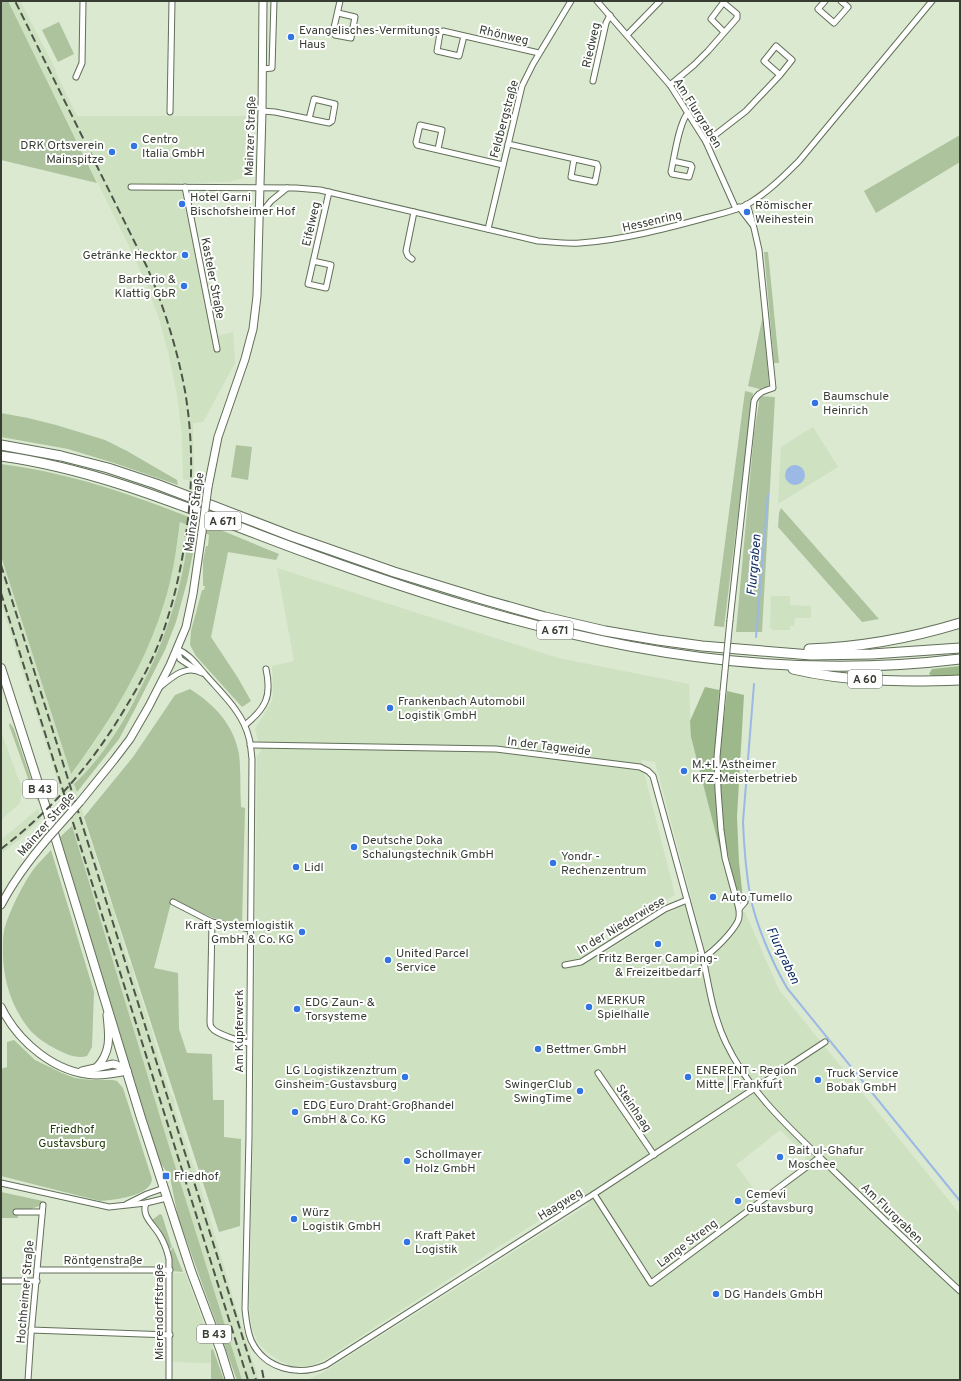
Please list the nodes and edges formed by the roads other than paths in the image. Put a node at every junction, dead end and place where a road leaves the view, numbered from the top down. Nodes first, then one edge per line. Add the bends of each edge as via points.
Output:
1 (83, 1) edge
2 (172, 1) edge
3 (263, 1) edge
4 (274, 1) edge
5 (340, 1) edge
6 (571, 1) edge
7 (597, 1) edge
8 (660, 1) edge
9 (825, 1) edge
10 (841, 1) edge
11 (932, 1) edge
12 (338, 12) junction
13 (610, 15) junction
14 (724, 32) junction
15 (627, 35) junction
16 (464, 36) junction
17 (539, 53) junction
18 (263, 69) junction
19 (780, 75) junction
20 (76, 77) dead end
21 (593, 81) dead end
22 (670, 85) junction
23 (262, 111) junction
24 (170, 112) dead end
25 (688, 113) junction
26 (309, 118) junction
27 (706, 142) junction
28 (508, 144) junction
29 (438, 149) junction
30 (574, 159) junction
31 (673, 161) junction
32 (503, 164) junction
33 (131, 187) dead end
34 (184, 187) junction
35 (260, 188) junction
36 (288, 188) junction
37 (329, 192) junction
38 (747, 204) junction
39 (738, 208) junction
40 (414, 212) junction
41 (259, 217) junction
42 (754, 228) junction
43 (488, 229) junction
44 (412, 259) dead end
45 (313, 261) junction
46 (217, 349) dead end
47 (1, 445) edge
48 (1, 456) edge
49 (960, 623) edge
50 (960, 648) edge
51 (177, 649) junction
52 (745, 650) junction
53 (960, 659) edge
54 (772, 664) junction
55 (1, 668) edge
56 (266, 669) dead end
57 (196, 670) junction
58 (205, 674) junction
59 (960, 680) edge
60 (159, 689) junction
61 (245, 725) junction
62 (250, 746) junction
63 (687, 900) junction
64 (173, 902) dead end
65 (745, 902) dead end
66 (1, 905) edge
67 (739, 908) junction
68 (212, 922) junction
69 (250, 929) junction
70 (703, 958) junction
71 (565, 965) dead end
72 (1, 1007) edge
73 (106, 1007) junction
74 (824, 1042) dead end
75 (249, 1043) junction
76 (96, 1071) junction
77 (127, 1071) junction
78 (598, 1073) dead end
79 (754, 1089) junction
80 (654, 1155) junction
81 (820, 1157) junction
82 (1, 1183) edge
83 (164, 1188) junction
84 (594, 1194) junction
85 (167, 1198) junction
86 (146, 1203) junction
87 (43, 1205) dead end
88 (124, 1206) junction
89 (16, 1212) dead end
90 (42, 1212) junction
91 (37, 1270) junction
92 (170, 1270) junction
93 (1, 1281) edge
94 (36, 1281) junction
95 (960, 1291) edge
96 (31, 1330) junction
97 (170, 1334) junction
98 (301, 1371) joint
99 (28, 1380) edge
100 (169, 1380) edge
101 (230, 1380) edge

1 - 20 street via 82,63
2 - 24 street
3 - 18 main road, Mainzer Straße
4 - 18 street via 272,68
5 - 12 street
6 - 17 street, Feldbergstraße
7 - 13 street, Am Flurgraben
8 - 15 street
9 - 10 street via 818,10 834,23 848,7
11 - 38 street, Hessenring via 799,161 767,192
12 - 12 street via 334,34 351,38 355,17
13 - 15 street, Am Flurgraben
13 - 21 street, Riedweg
14 - 14 street via 737,14 723,3 711,19
14 - 22 street via 694,65
15 - 22 street, Am Flurgraben
16 - 16 street, Rhönweg via 441,31 437,51 459,56
16 - 17 street, Rhönweg
17 - 28 street, Feldbergstraße via 522,86
18 - 23 main road, Mainzer Straße
19 - 19 street via 764,61 776,46 792,60
19 - 27 street via 746,111
22 - 25 street, Am Flurgraben
23 - 26 street
23 - 35 main road, Mainzer Straße
25 - 27 street, Am Flurgraben
25 - 31 street via 682,122
26 - 26 street via 331,122 335,104 314,99
27 - 39 street, Am Flurgraben
28 - 30 street
28 - 32 street, Feldbergstraße
29 - 29 street via 416,144 420,125 442,130
29 - 32 street
30 - 30 street via 571,177 595,182 598,165
31 - 31 street via 671,174 689,177 691,165
32 - 43 street, Feldbergstraße
33 - 34 street
34 - 35 street
34 - 46 street, Kasteler Straße
35 - 36 street, Hessenring
35 - 41 main road, Mainzer Straße
36 - 37 street, Hessenring
36 - 41 street via 271,201
37 - 40 street, Hessenring
37 - 45 street, Eifelweg
38 - 39 street, Hessenring
38 - 42 street
39 - 42 street, Am Flurgraben
39 - 43 street, Hessenring via 676,226 621,238 580,243 538,241
40 - 43 street, Hessenring
40 - 44 street via 406,251
41 - 51 main road, Mainzer Straße, bridge via 257,296 253,329 218,437 208,487 193,594 186,627
42 - 67 street, bridge via 759,250 773,388 760,393 754,401 717,757 725,858
45 - 45 street, Eifelweg via 308,284 326,288 331,265
47 - 52 highway, A 671 via 62,456 132,475 342,554 507,607 643,638
48 - 54 highway, A 671 via 61,466 105,478 346,567 513,620 644,649 695,657
49 - 52 highway, A 671 via 892,640 829,648
50 - 52 highway, A 671 via 842,655
51 - 57 street, Am Kupferwerk via 180,659
51 - 58 street, Am Kupferwerk via 190,657
51 - 60 main road, Mainzer Straße
53 - 54 highway, A 60 via 862,666
54 - 59 highway, A 60 via 819,675 848,678
55 - 73 main road, B 43
56 - 61 street via 267,699 260,711
57 - 58 street, Am Kupferwerk
57 - 60 street via 177,674
58 - 61 street, Am Kupferwerk via 225,696
60 - 66 main road, Mainzer Straße, bridge via 114,760 27,861
61 - 62 street, Am Kupferwerk
62 - 63 street, In der Tagweide via 496,749 640,767 653,776
62 - 69 street, Am Kupferwerk
63 - 70 street, In der Tagweide
63 - 71 street, In der Niederwiese via 665,909 582,962
64 - 68 street
65 - 67 street
67 - 70 street via 737,922
68 - 69 street
68 - 75 street via 211,1026 215,1031
69 - 75 street, Am Kupferwerk
70 - 79 street, Am Flurgraben via 714,1012 721,1032
72 - 76 main road via 16,1031 48,1058 60,1066 78,1072
73 - 76 main road via 108,1047
73 - 77 main road, B 43
74 - 79 street, Haagweg
75 - 98 street, Am Kupferwerk via 246,1320 251,1341 266,1359 278,1366
76 - 77 main road via 112,1074
77 - 83 main road, B 43
78 - 80 street, Steinhaag
79 - 80 street, Haagweg
79 - 81 street, Am Flurgraben
80 - 84 street, Haagweg
81 - 84 street, Lange Streng via 650,1283
81 - 95 street, Am Flurgraben
82 - 88 street via 109,1207
83 - 85 main road, B 43
83 - 88 street
84 - 98 street, Haagweg via 326,1365
85 - 86 street
85 - 101 main road, B 43 via 190,1271
86 - 88 street
86 - 92 street, Mierendorffstraße via 145,1213 166,1247
87 - 90 street, Hochheimer Straße
89 - 90 street
90 - 91 street, Hochheimer Straße
91 - 92 street, Röntgenstraße
91 - 94 street, Hochheimer Straße
92 - 97 street, Mierendorffstraße
93 - 94 street
94 - 96 street, Hochheimer Straße
96 - 97 street
96 - 99 street, Hochheimer Straße
97 - 100 street, Mierendorffstraße

